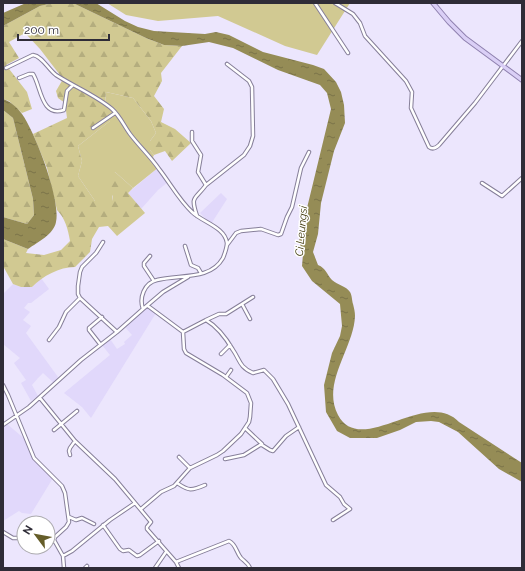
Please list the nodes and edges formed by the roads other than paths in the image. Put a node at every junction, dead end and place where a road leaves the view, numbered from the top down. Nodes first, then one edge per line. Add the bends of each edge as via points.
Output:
1 (316, 3) edge
2 (335, 3) edge
3 (433, 3) edge
4 (522, 41) edge
5 (348, 53) dead end
6 (228, 64) dead end
7 (503, 67) junction
8 (6, 68) dead end
9 (19, 78) dead end
10 (522, 80) edge
11 (73, 85) junction
12 (115, 113) junction
13 (93, 128) dead end
14 (192, 132) dead end
15 (309, 152) dead end
16 (522, 178) edge
17 (482, 183) dead end
18 (206, 185) junction
19 (197, 216) junction
20 (103, 242) dead end
21 (227, 245) junction
22 (185, 246) dead end
23 (150, 256) dead end
24 (201, 273) junction
25 (188, 276) junction
26 (154, 281) junction
27 (253, 297) dead end
28 (80, 298) junction
29 (242, 304) junction
30 (148, 306) junction
31 (143, 309) junction
32 (102, 317) junction
33 (250, 319) dead end
34 (206, 320) junction
35 (117, 332) junction
36 (184, 332) junction
37 (49, 340) dead end
38 (100, 344) junction
39 (230, 345) junction
40 (221, 354) dead end
41 (231, 370) dead end
42 (226, 377) junction
43 (3, 385) edge
44 (40, 398) junction
45 (77, 411) dead end
46 (17, 415) junction
47 (61, 424) junction
48 (3, 425) edge
49 (299, 427) junction
50 (245, 428) junction
51 (54, 430) dead end
52 (75, 441) junction
53 (262, 444) junction
54 (70, 455) dead end
55 (179, 457) dead end
56 (226, 459) dead end
57 (190, 468) junction
58 (177, 483) junction
59 (204, 485) dead end
60 (135, 503) junction
61 (141, 509) junction
62 (69, 517) junction
63 (333, 520) dead end
64 (94, 524) dead end
65 (103, 525) junction
66 (3, 532) edge
67 (56, 536) edge
68 (16, 538) edge
69 (159, 541) junction
70 (56, 544) edge
71 (166, 552) junction
72 (63, 556) junction
73 (176, 562) junction
74 (64, 568) edge
75 (155, 568) edge
76 (179, 568) edge
77 (250, 568) edge

1 - 5 street
2 - 7 street via 357,18 364,36 406,81 412,92 411,108 431,148 439,145
3 - 7 main road via 458,32
4 - 7 street
6 - 18 street via 249,81 252,87 253,136 244,155
7 - 10 main road
8 - 11 street via 36,55 56,75
9 - 11 street via 33,74 43,100 54,110 64,110 67,91
11 - 12 street
12 - 13 street
12 - 19 street
14 - 18 street via 192,141 201,155 198,172
15 - 21 street via 302,166 292,207 281,234 260,229 241,231 236,233
16 - 17 street via 502,196
18 - 19 street via 194,200
19 - 21 street via 222,233
20 - 28 street via 95,255 82,267 78,286
21 - 24 street via 219,263 212,270
22 - 24 street via 191,265 198,268
23 - 26 street via 144,266
24 - 25 street
25 - 26 street
25 - 30 street via 163,292
26 - 31 street via 143,291
27 - 29 street
28 - 32 street
28 - 37 street via 66,312
29 - 33 street
29 - 34 street via 226,314 219,314
30 - 31 street
30 - 36 street
31 - 35 street
32 - 35 street
32 - 38 street via 89,328
34 - 36 street
34 - 39 street via 223,334
35 - 38 street
36 - 42 street via 185,351
38 - 44 street
39 - 40 street
39 - 49 street via 246,370 253,373 264,370 271,376
41 - 42 street
42 - 50 street via 249,395 251,413
43 - 46 street
44 - 46 street
44 - 47 street
45 - 47 street
46 - 48 street
46 - 62 street via 34,458 63,488
47 - 51 street
47 - 52 street
49 - 53 street via 286,436 273,451
49 - 63 street via 326,485 350,509
50 - 53 street
50 - 57 street via 217,456
52 - 54 street via 70,448
52 - 60 street via 105,469
53 - 56 street via 244,455
55 - 57 street
57 - 58 street
58 - 59 street via 191,490
58 - 61 street via 161,492
60 - 61 street
60 - 65 street
61 - 69 street via 150,522 147,529
62 - 64 street via 76,520 82,518
62 - 67 street via 66,527
65 - 69 street via 120,549 129,550 137,556
65 - 72 street via 72,552
66 - 68 street
69 - 71 street
70 - 72 street
71 - 73 street
71 - 75 street
72 - 74 street
73 - 76 street
73 - 77 street via 229,541

